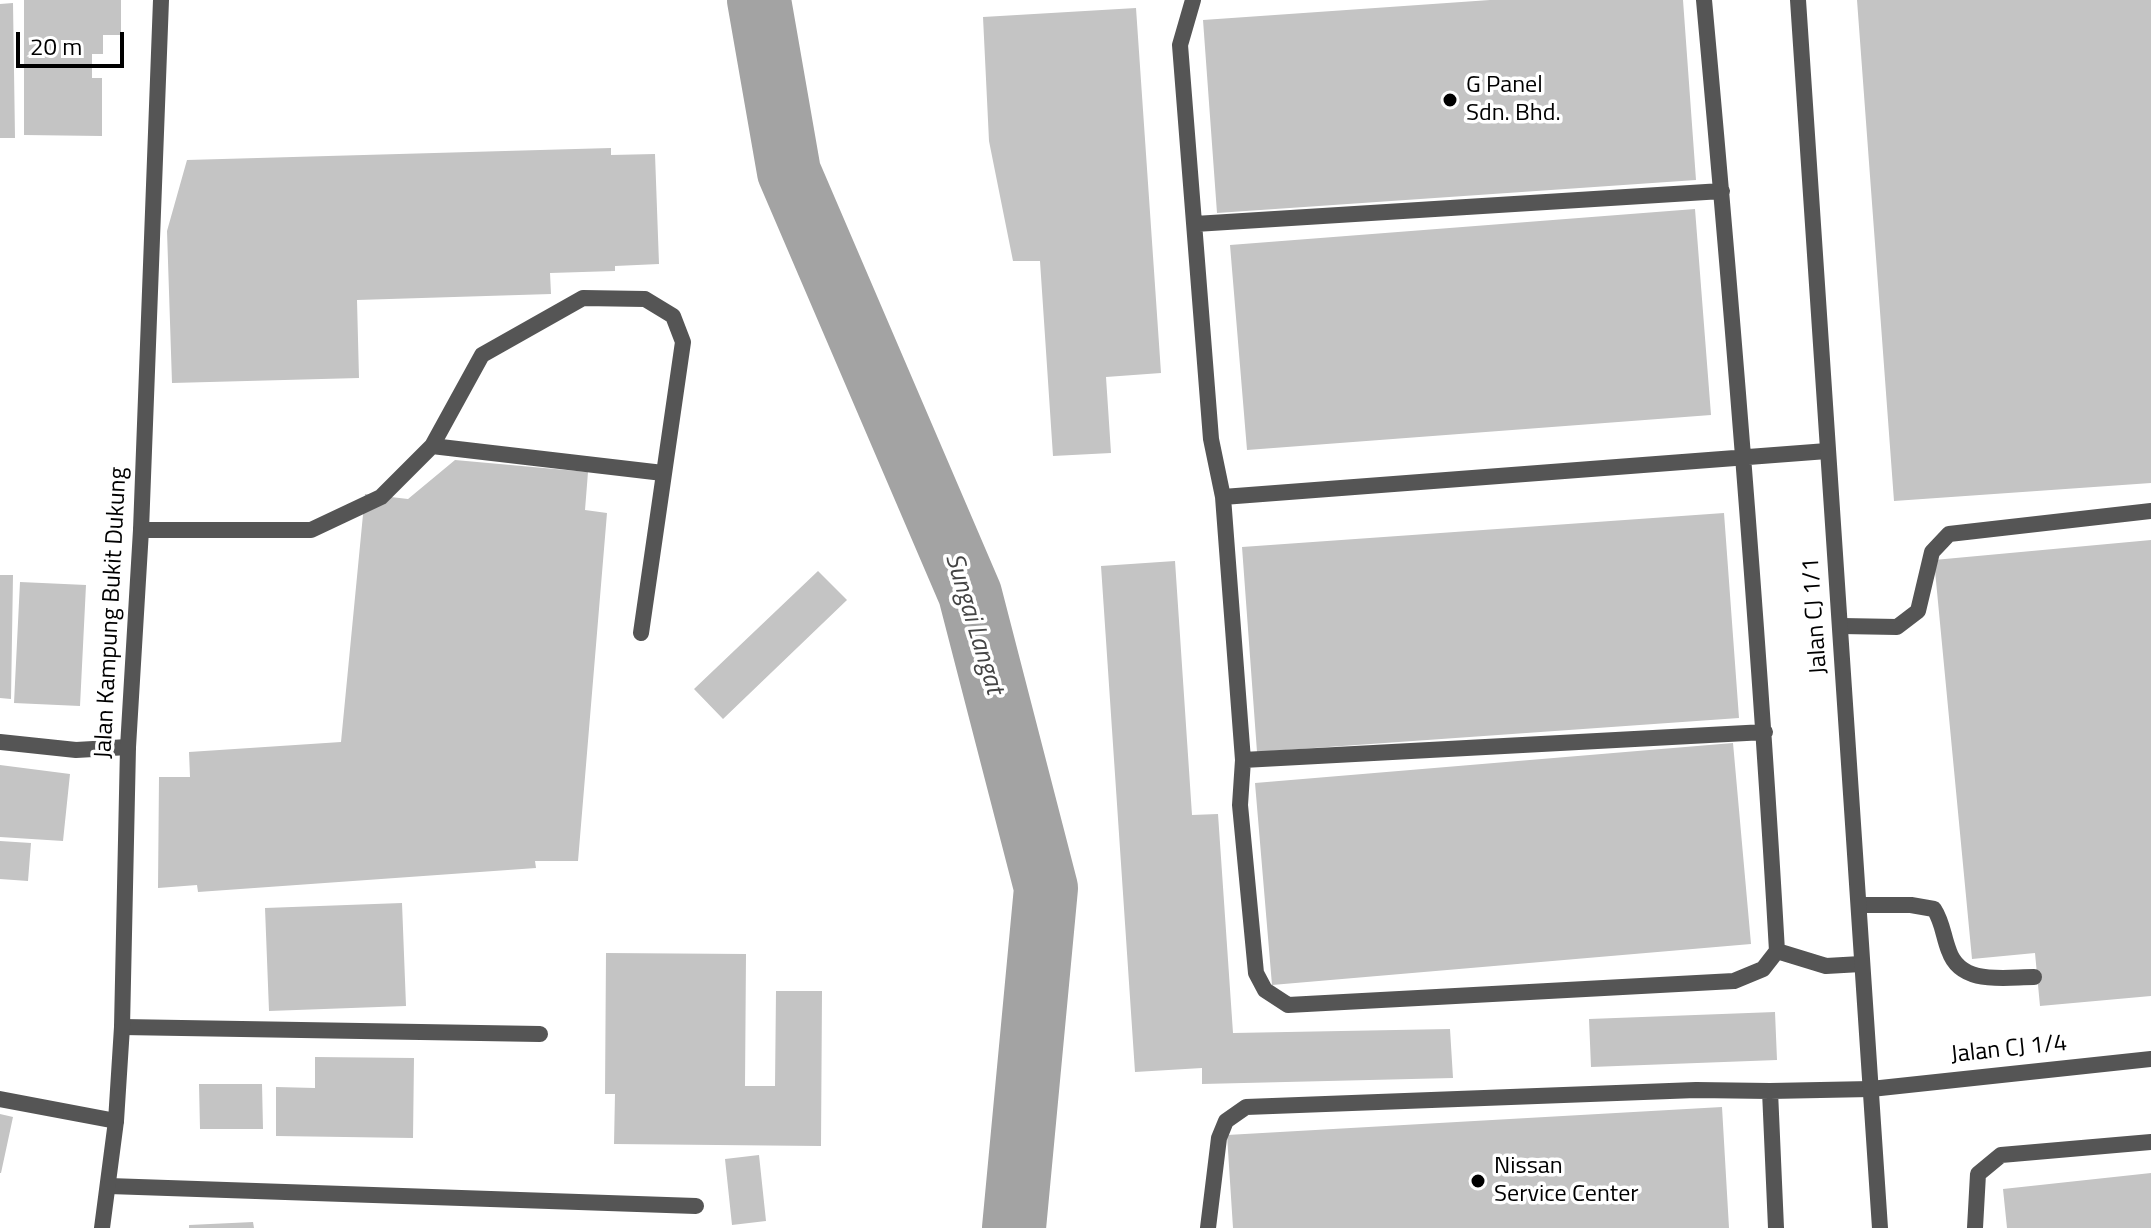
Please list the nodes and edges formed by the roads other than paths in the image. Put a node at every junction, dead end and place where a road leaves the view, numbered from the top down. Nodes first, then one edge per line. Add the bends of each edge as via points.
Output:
1 (161, 0) edge
2 (1193, 0) edge
3 (1704, 0) edge
4 (1798, 0) edge
5 (1722, 191) junction
6 (1195, 224) junction
7 (432, 446) junction
8 (1827, 451) junction
9 (1745, 457) junction
10 (663, 473) junction
11 (1223, 497) junction
12 (2151, 511) edge
13 (141, 530) junction
14 (1842, 626) junction
15 (641, 633) dead end
16 (1765, 732) junction
17 (0, 742) edge
18 (128, 747) junction
19 (1243, 760) junction
20 (1859, 905) junction
21 (1777, 951) junction
22 (1861, 964) junction
23 (2034, 977) dead end
24 (122, 1027) junction
25 (540, 1034) dead end
26 (2151, 1059) edge
27 (1871, 1089) junction
28 (1770, 1091) junction
29 (0, 1099) edge
30 (116, 1121) junction
31 (2151, 1142) edge
32 (109, 1186) junction
33 (696, 1206) dead end
34 (102, 1228) edge
35 (1208, 1228) edge
36 (1776, 1228) edge
37 (1880, 1228) edge
38 (1975, 1228) edge

1 - 13 street, Jalan Kampung Bukit Dukung
2 - 6 street via 1180,45
3 - 5 street
4 - 8 street, Jalan CJ 1/1
5 - 6 street
5 - 9 street
6 - 11 street via 1211,439
7 - 10 street
7 - 10 street via 482,355 583,298 645,299 673,316 683,342
7 - 13 street via 381,497 311,530
8 - 9 street
8 - 14 street, Jalan CJ 1/1
9 - 11 street
9 - 16 street
10 - 15 street
11 - 19 street
12 - 14 street via 1949,534 1932,552 1918,611 1897,627
13 - 18 street, Jalan Kampung Bukit Dukung
14 - 20 street, Jalan CJ 1/1
16 - 19 street
16 - 21 street
17 - 18 street via 76,750
18 - 24 street, Jalan Kampung Bukit Dukung
19 - 21 street via 1240,805 1256,973 1265,990 1288,1005 1734,981 1763,969
20 - 22 street, Jalan CJ 1/1
20 - 23 street via 1934,909 1959,968 1978,977
21 - 22 street via 1826,966
22 - 27 street, Jalan CJ 1/1
24 - 25 street
24 - 30 street, Jalan Kampung Bukit Dukung
26 - 27 street, Jalan CJ 1/4
27 - 28 street, Jalan CJ 1/4
27 - 37 street, Jalan CJ 1/1
28 - 35 street, Jalan CJ 1/4 via 1246,1107 1226,1121 1219,1138
28 - 36 street
29 - 30 street
30 - 32 street, Jalan Kampung Bukit Dukung
31 - 38 street via 2001,1155 1978,1174
32 - 33 street
32 - 34 street, Jalan Kampung Bukit Dukung

